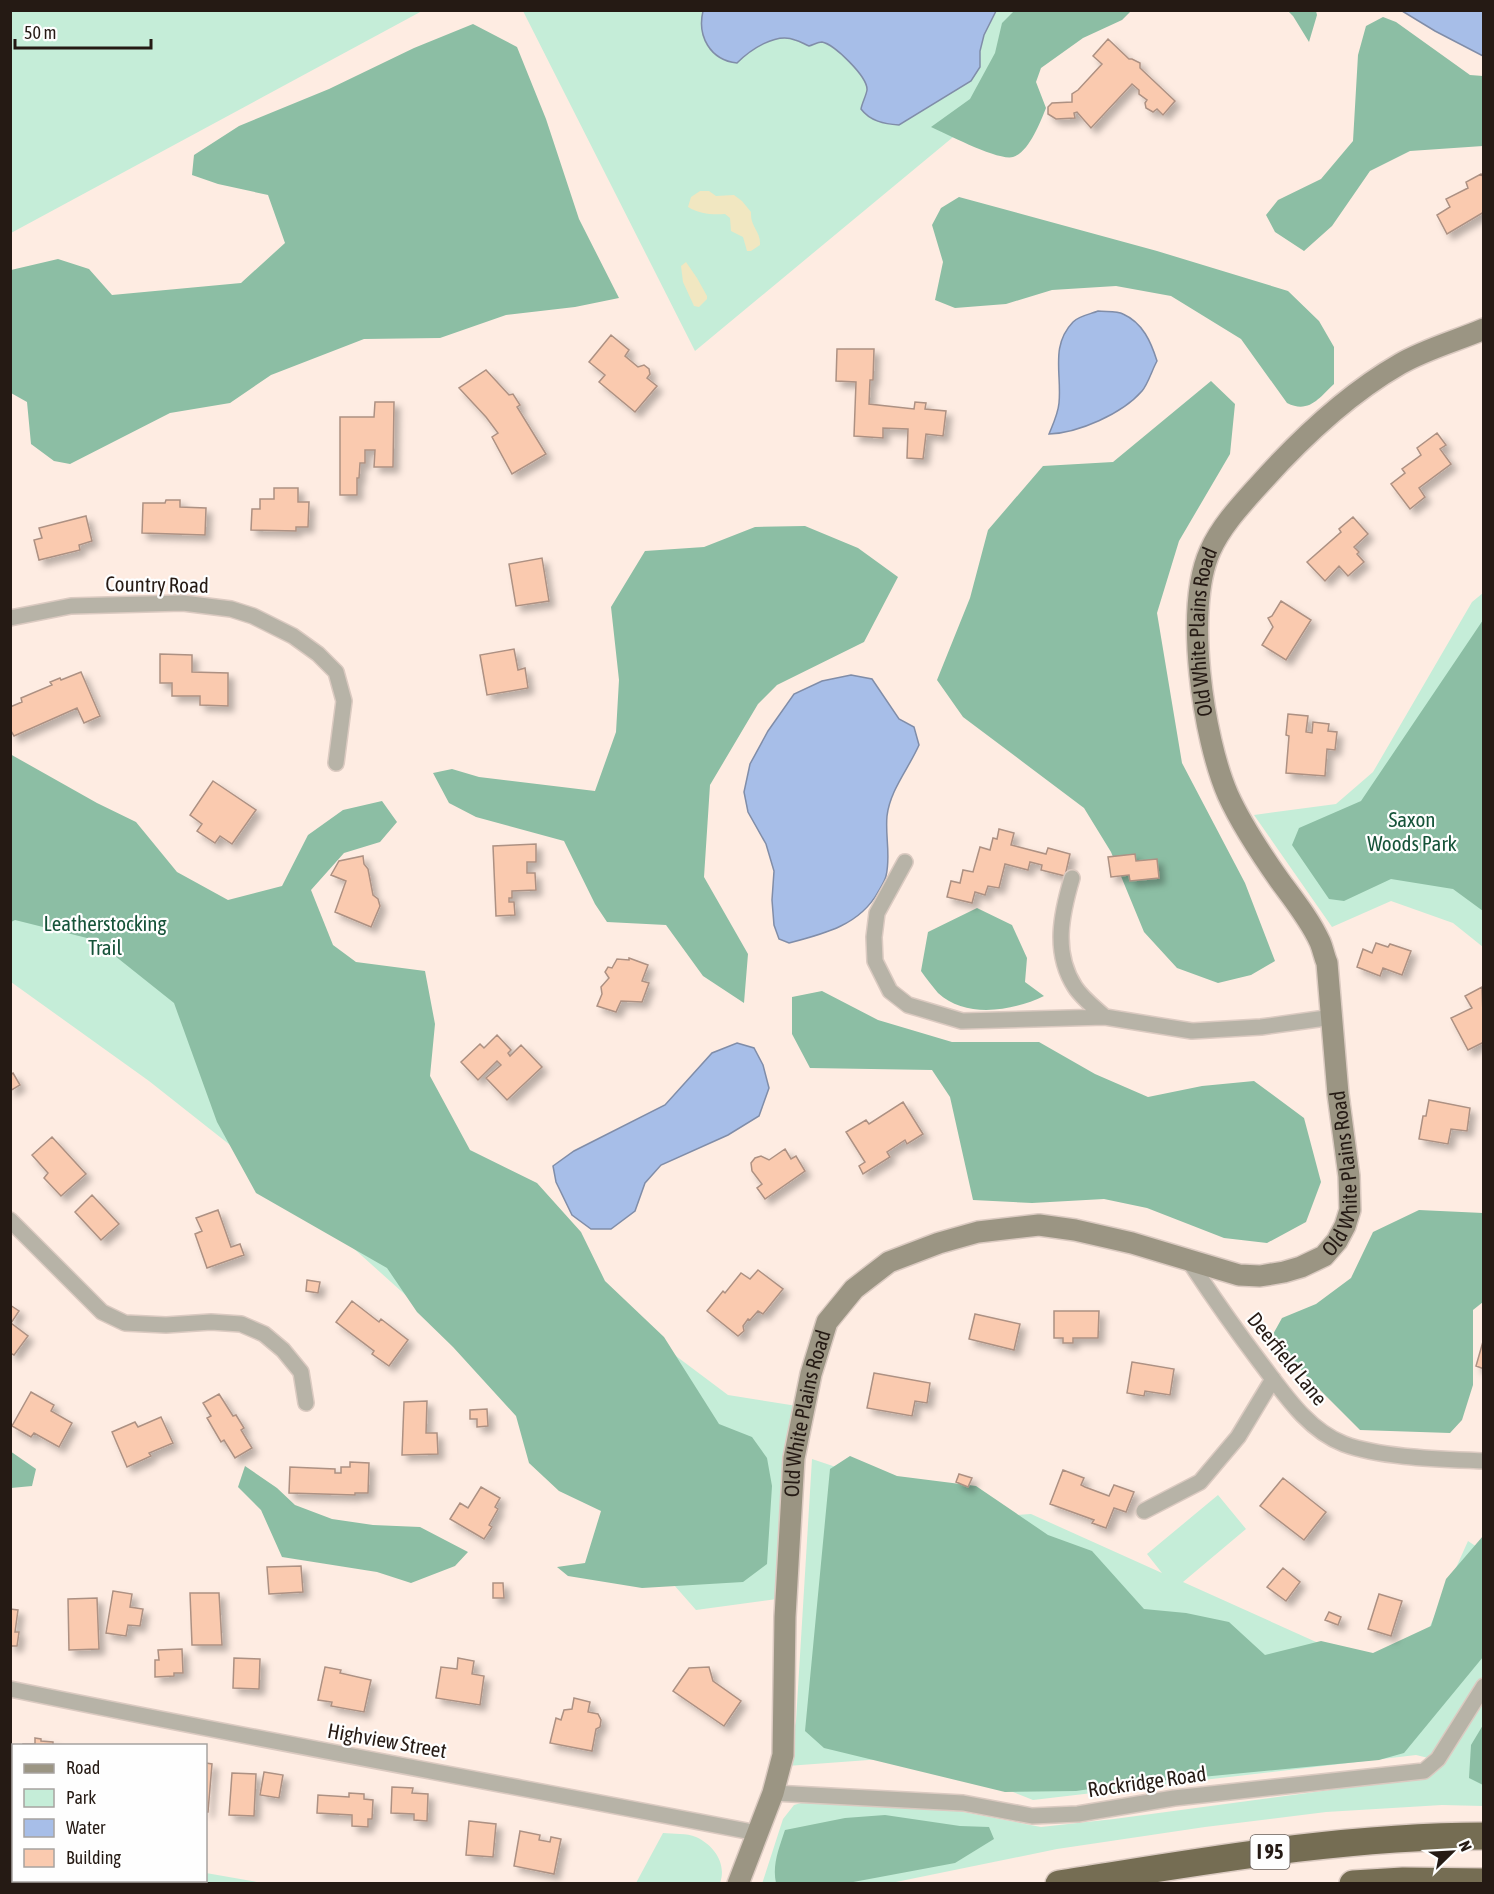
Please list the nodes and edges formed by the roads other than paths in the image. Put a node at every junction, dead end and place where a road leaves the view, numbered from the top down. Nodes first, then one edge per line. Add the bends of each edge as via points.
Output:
1 (1484, 329) edge
2 (10, 618) edge
3 (336, 762) dead end
4 (905, 862) dead end
5 (1072, 878) dead end
6 (1105, 1017) junction
7 (1333, 1017) junction
8 (10, 1220) edge
9 (1190, 1261) junction
10 (1273, 1379) junction
11 (306, 1403) dead end
12 (1484, 1461) edge
13 (1144, 1511) dead end
14 (1484, 1686) edge
15 (10, 1689) edge
16 (773, 1793) junction
17 (757, 1833) junction
18 (1484, 1836) edge
19 (1484, 1882) edge
20 (738, 1884) edge
21 (1059, 1884) edge
22 (1353, 1884) edge

1 - 7 street, Old White Plains Road via 1401,363 1322,421 1228,521 1210,550 1201,575 1197,623 1203,696 1220,771 1228,796 1254,844 1320,943 1327,963
2 - 3 street, Country Road via 71,606 183,603 253,616 293,636 336,672 344,701
4 - 6 street via 877,913 874,937 876,961 890,991 908,1005 962,1021
5 - 6 street via 1060,939 1063,960 1075,988
6 - 7 street via 1192,1031
7 - 9 street, Old White Plains Road via 1350,1209 1337,1241 1324,1256 1301,1267 1260,1276 1239,1275
8 - 11 street via 102,1312 125,1323 241,1324 264,1334 301,1372
9 - 10 street, Deerfield Lane via 1224,1315
9 - 16 street, Old White Plains Road via 1132,1243 1039,1225 978,1232 889,1262 854,1289 827,1323 811,1374 794,1458 785,1617 783,1755
10 - 12 street, Deerfield Lane via 1303,1417 1345,1444 1383,1453
10 - 13 street via 1238,1437 1200,1482
14 - 16 street, Rockridge Road via 1438,1759 1424,1771 1174,1798 1078,1814 1032,1816 963,1803
15 - 17 street, Highview Street
16 - 17 street, Old White Plains Road
17 - 20 street, Old White Plains Road
18 - 21 highway, I 95 via 1313,1846
19 - 22 highway

